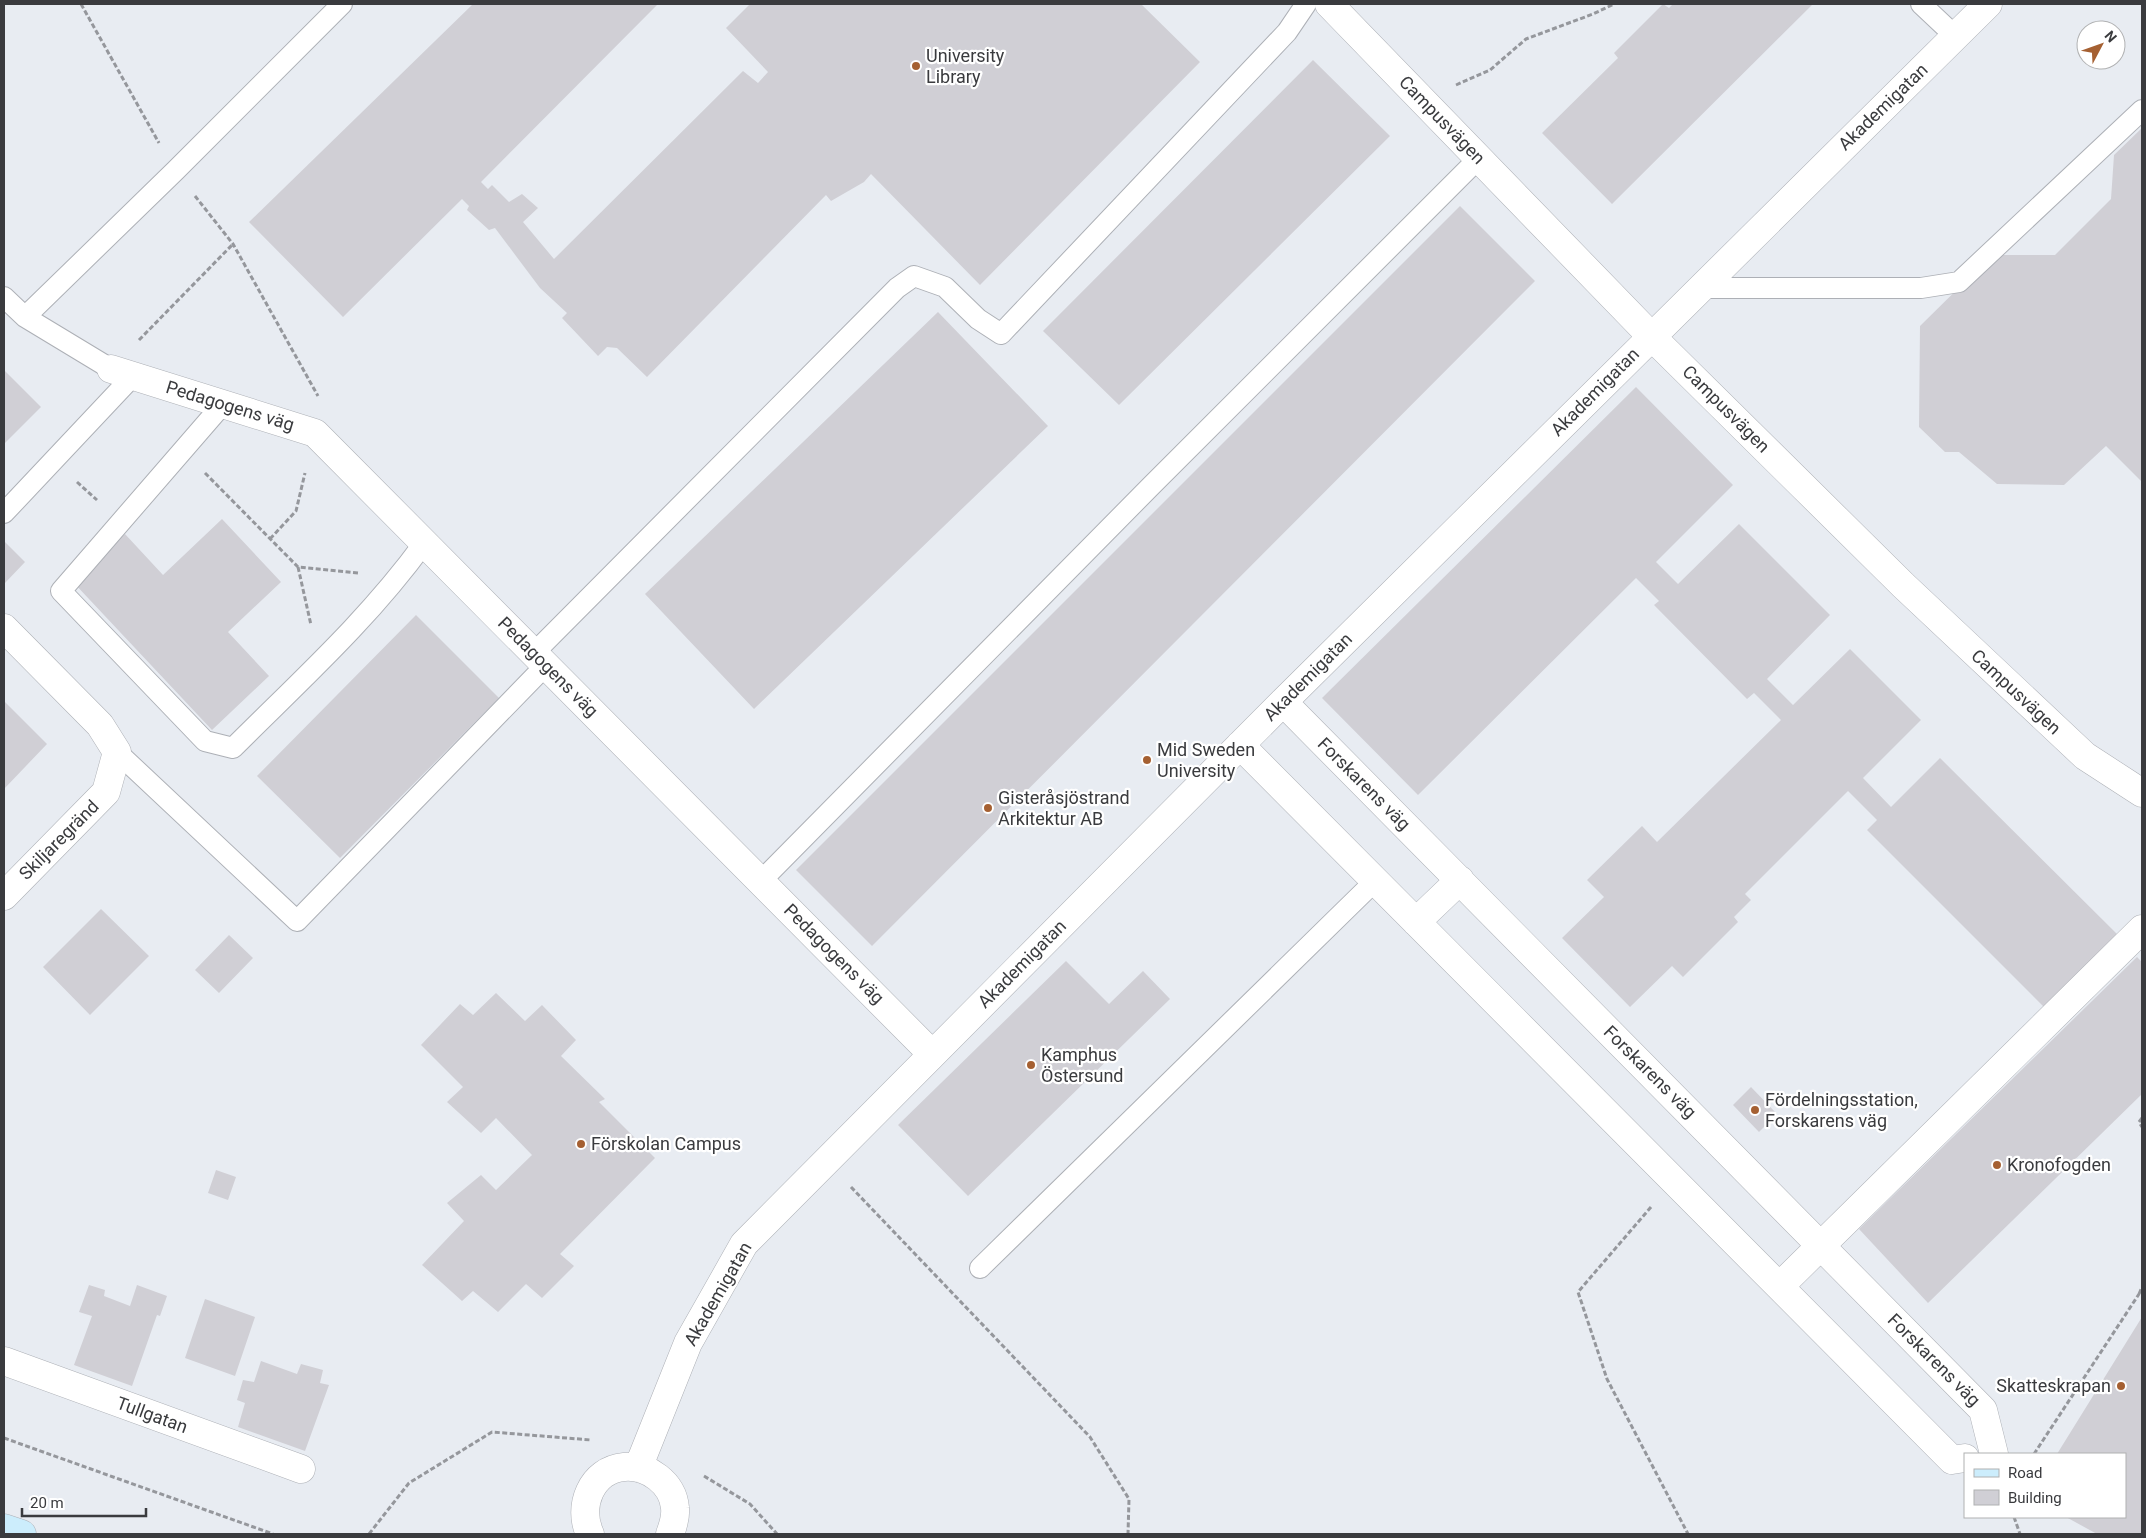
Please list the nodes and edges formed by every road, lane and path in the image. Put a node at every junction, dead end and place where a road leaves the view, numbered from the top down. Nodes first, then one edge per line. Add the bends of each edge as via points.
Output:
1 (81, 4) edge
2 (342, 4) edge
3 (1306, 4) edge
4 (1329, 4) edge
5 (1614, 4) edge
6 (1922, 4) edge
7 (1988, 4) edge
8 (1955, 36) junction
9 (1428, 106) junction
10 (2142, 110) edge
11 (1479, 158) junction
12 (176, 171) junction
13 (233, 244) junction
14 (1699, 288) junction
15 (4, 297) edge
16 (25, 317) junction
17 (1651, 336) junction
18 (122, 373) junction
19 (223, 404) junction
20 (315, 433) junction
21 (182, 451) junction
22 (53, 460) junction
23 (4, 513) edge
24 (121, 522) junction
25 (270, 539) junction
26 (424, 543) junction
27 (298, 567) junction
28 (400, 577) junction
29 (4, 628) edge
30 (540, 659) junction
31 (319, 663) junction
32 (1283, 702) junction
33 (1240, 745) junction
34 (117, 752) junction
35 (2142, 792) edge
36 (1460, 880) junction
37 (761, 881) junction
38 (1375, 881) junction
39 (4, 896) edge
40 (1416, 922) junction
41 (2142, 929) edge
42 (932, 1054) junction
43 (2142, 1118) edge
44 (2142, 1127) edge
45 (823, 1162) junction
46 (1674, 1180) junction
47 (1821, 1244) junction
48 (980, 1268) dead end
49 (1780, 1286) junction
50 (2142, 1288) edge
51 (2141, 1295) edge
52 (4, 1361) edge
53 (4, 1438) edge
54 (1994, 1453) edge
55 (2035, 1453) edge
56 (1964, 1458) edge
57 (638, 1468) junction
58 (301, 1469) dead end
59 (2014, 1518) edge
60 (4, 1528) edge
61 (22, 1534) edge
62 (273, 1534) edge
63 (590, 1534) edge
64 (670, 1534) edge
65 (1128, 1534) edge
66 (1688, 1534) edge
67 (2020, 1534) edge

1 - 12 path
2 - 12 lane
3 - 30 lane via 1287,32 1001,334 978,319 945,287 914,276 897,288
4 - 9 street, Campusvägen
5 - 9 path via 1526,39 1490,70 1449,88
6 - 8 lane
7 - 8 street, Akademigatan
8 - 14 street, Akademigatan
9 - 11 street, Campusvägen
10 - 14 lane via 1959,282 1921,288
11 - 17 street, Campusvägen
11 - 37 lane
12 - 13 path
12 - 16 lane
13 - 18 path
13 - 20 path via 320,400
14 - 17 street, Akademigatan
15 - 16 lane
16 - 18 lane
17 - 32 street, Akademigatan
17 - 35 street, Campusvägen via 1903,585 2085,756
18 - 19 street, Pedagogens väg
18 - 22 lane
19 - 20 street, Pedagogens väg
19 - 21 lane
20 - 25 path via 296,511
20 - 26 street, Pedagogens väg
21 - 24 lane
21 - 25 path
22 - 23 lane
22 - 24 path
24 - 31 lane via 61,591 205,741 232,748
25 - 27 path
26 - 28 lane
26 - 30 street, Pedagogens väg
27 - 28 path
27 - 31 path
28 - 31 lane
29 - 34 street via 100,725
30 - 34 lane via 297,921
30 - 37 street, Pedagogens väg
32 - 33 street, Akademigatan
32 - 36 street, Forskarens väg
33 - 38 street
33 - 42 street, Akademigatan
34 - 39 street, Skiljaregränd via 106,792
36 - 40 street
36 - 47 street, Forskarens väg
37 - 42 street, Pedagogens väg
38 - 40 street
38 - 48 lane
40 - 46 street
41 - 47 street
42 - 45 street, Akademigatan
43 - 44 path via 2139,1122
45 - 57 street, Akademigatan via 744,1244 688,1343
45 - 65 path via 851,1186 1090,1437 1129,1499
46 - 49 street
46 - 66 path via 1578,1292 1607,1379
47 - 49 street
47 - 54 street, Forskarens väg via 1983,1410
49 - 56 street via 1952,1460
50 - 51 path
51 - 55 path
52 - 58 street, Tullgatan
53 - 62 path
57 - 63 street via 622,1467 595,1482 587,1496 584,1511
57 - 64 street via 663,1481 671,1494 675,1508
59 - 67 path
60 - 61 main road

